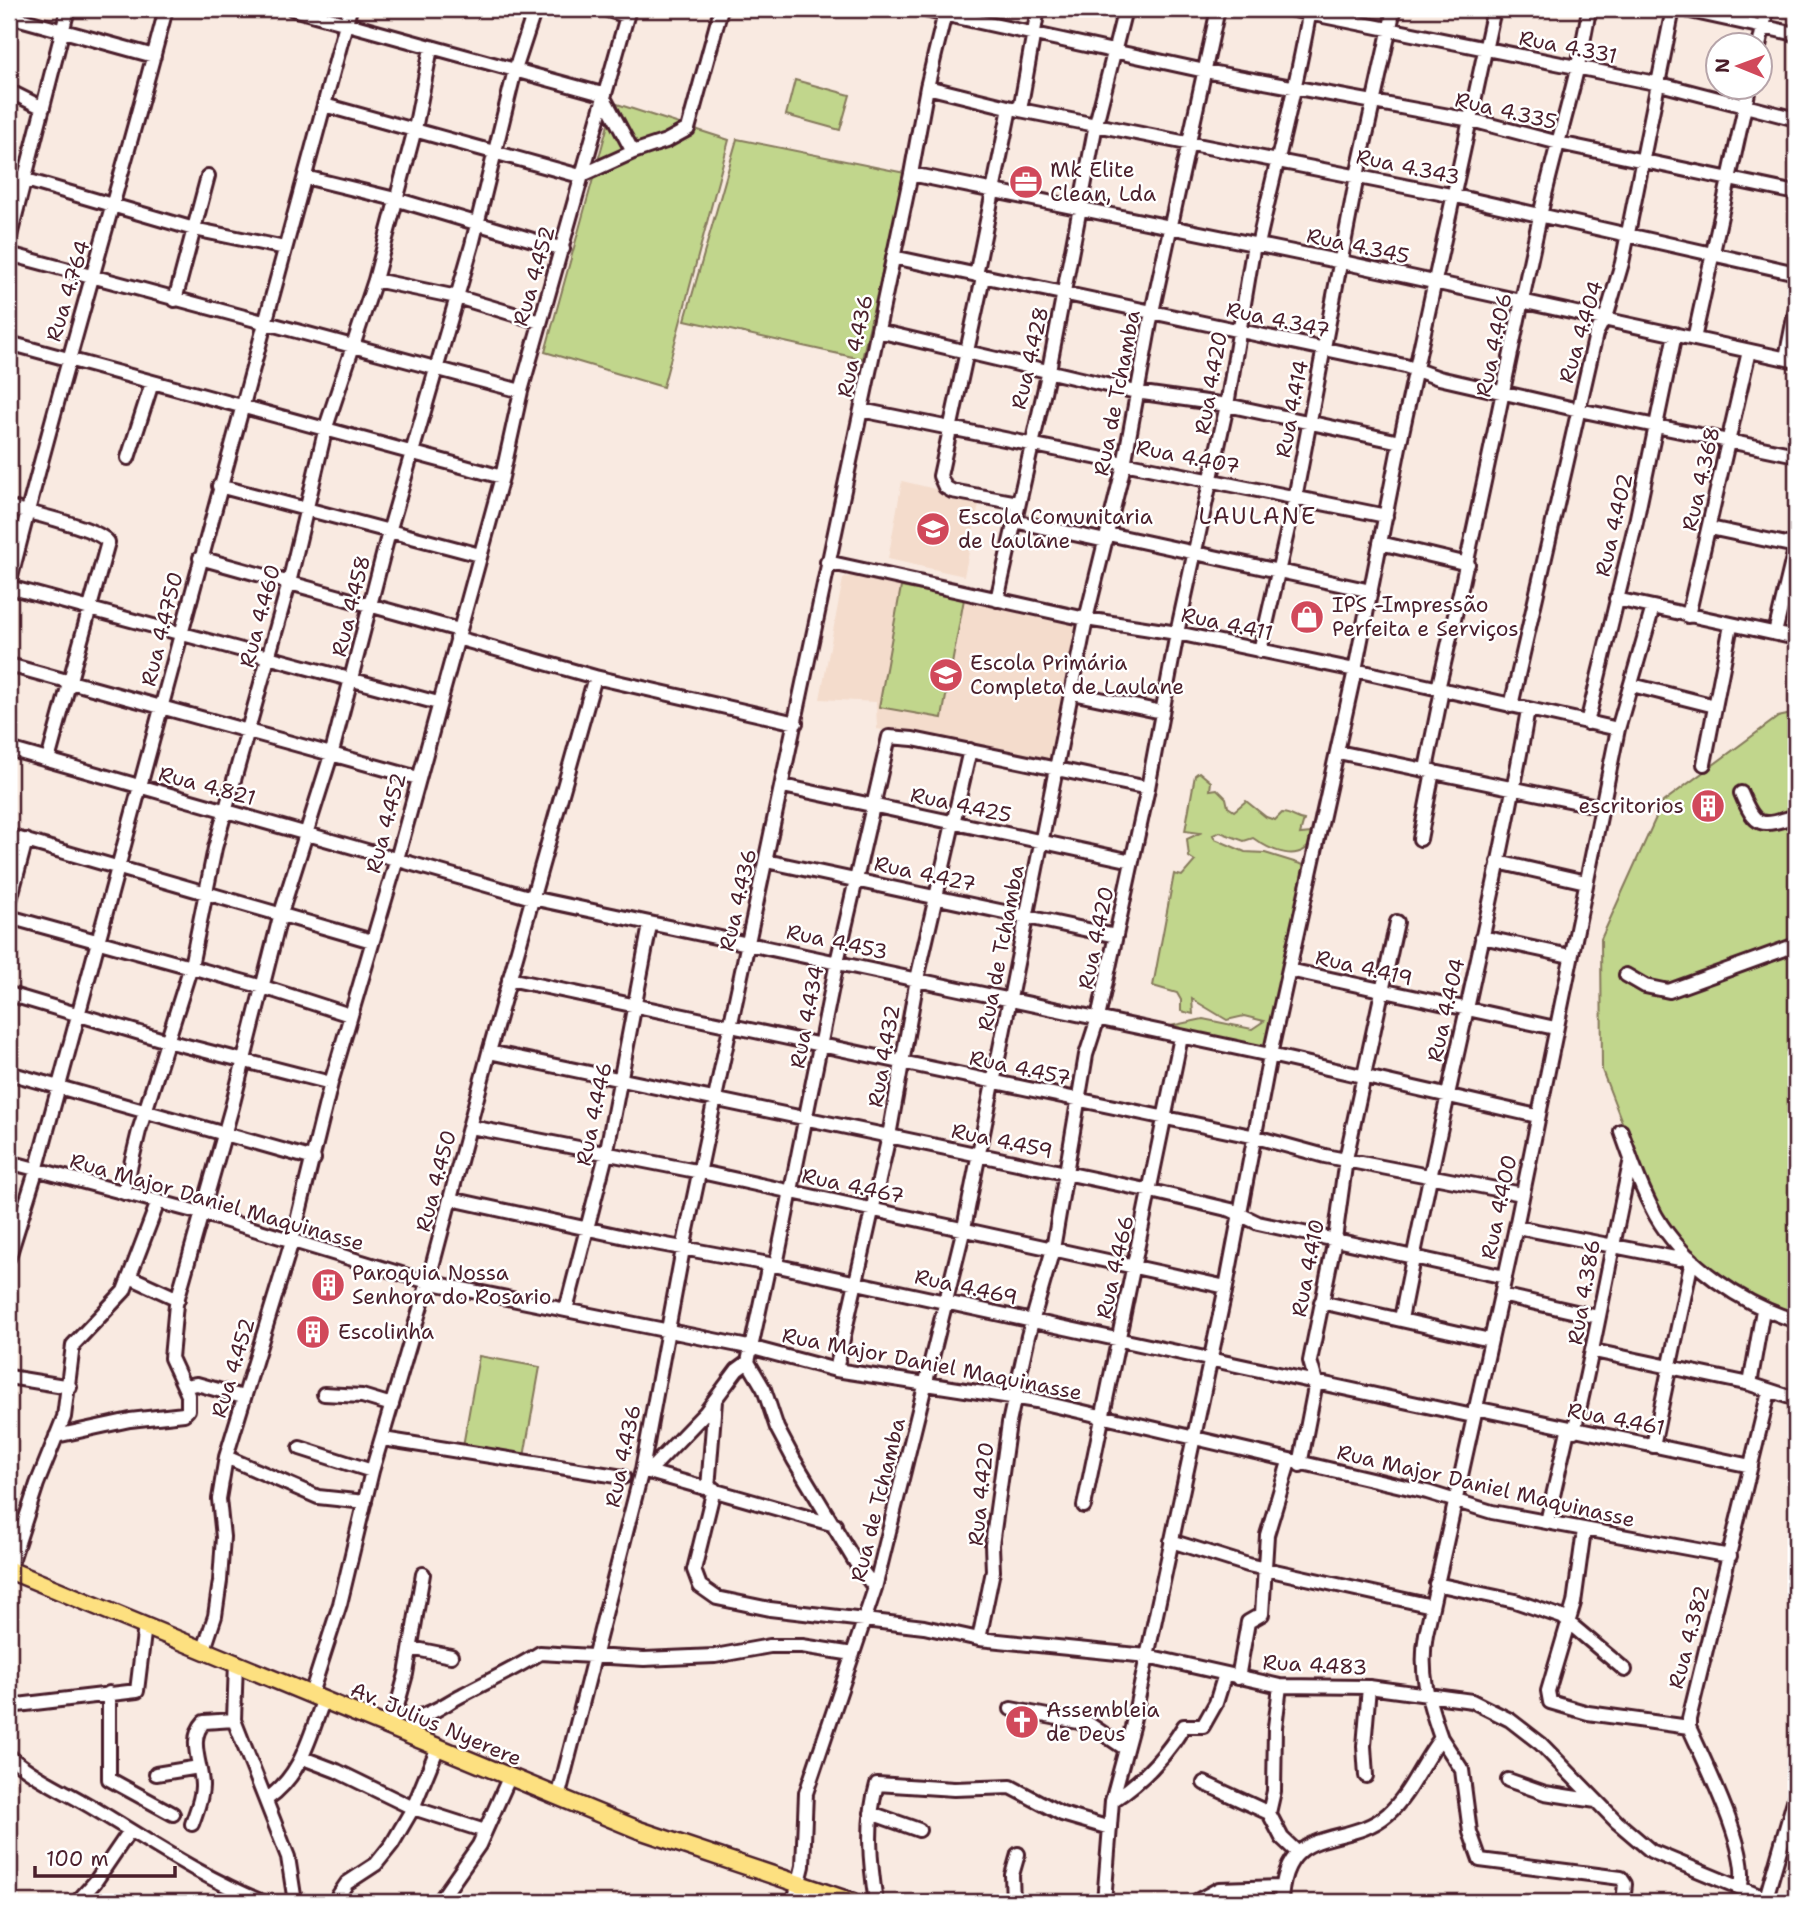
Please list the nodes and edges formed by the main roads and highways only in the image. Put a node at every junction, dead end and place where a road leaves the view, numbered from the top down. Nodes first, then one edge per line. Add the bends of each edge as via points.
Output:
1 (9, 1570) edge
2 (797, 1894) edge
3 (817, 1897) edge
4 (853, 1902) edge

1 - 2 main road, Av. Julius Nyerere
2 - 3 main road, Av. Julius Nyerere
3 - 4 main road, Av. Julius Nyerere

